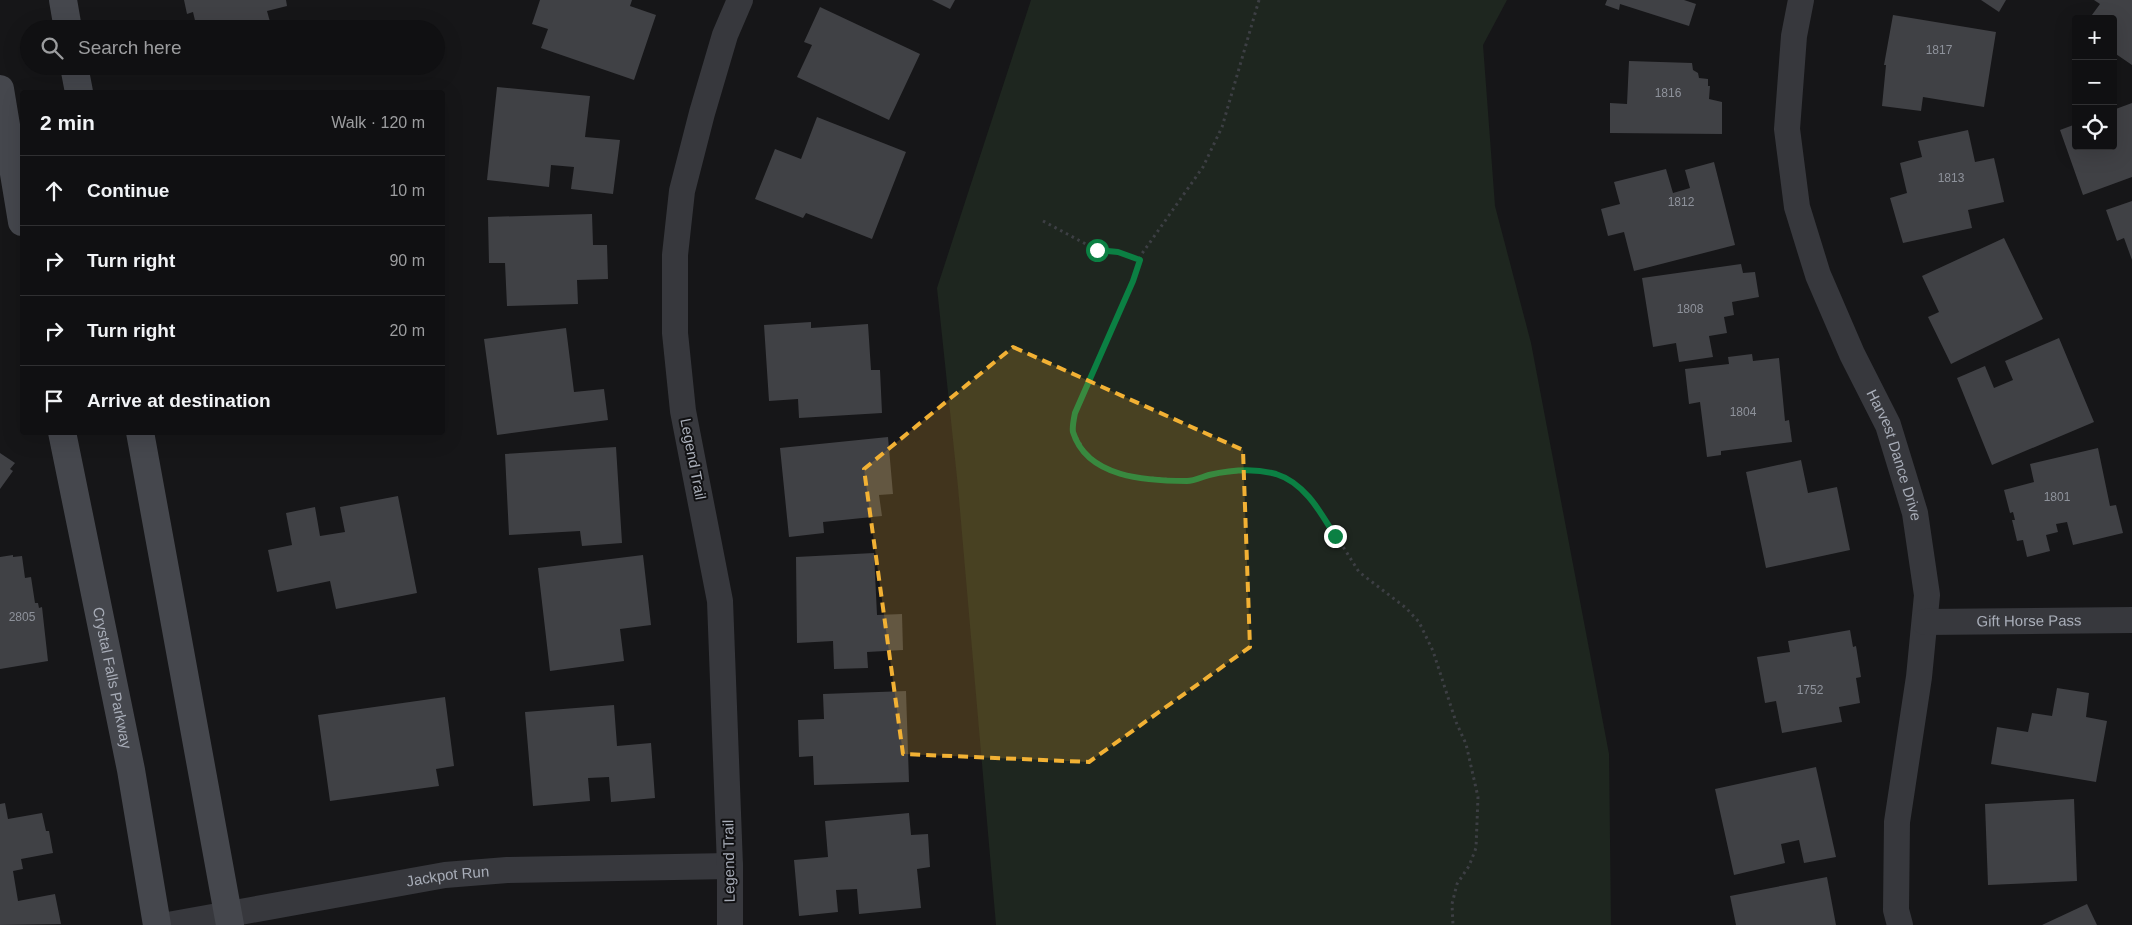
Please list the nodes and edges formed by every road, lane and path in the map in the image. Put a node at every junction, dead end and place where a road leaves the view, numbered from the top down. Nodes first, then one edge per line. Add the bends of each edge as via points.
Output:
1 (63, 0) edge
2 (740, 0) edge
3 (1258, 0) edge
4 (1801, 0) edge
5 (66, 20) edge
6 (76, 75) edge
7 (0, 89) edge
8 (79, 90) edge
9 (20, 210) edge
10 (1043, 221) dead end
11 (1140, 260) junction
12 (63, 435) edge
13 (141, 435) edge
14 (2132, 620) edge
15 (1925, 622) junction
16 (730, 866) junction
17 (229, 919) edge
18 (157, 925) edge
19 (168, 925) edge
20 (730, 925) edge
21 (1453, 925) edge
22 (1900, 925) edge

1 - 5 street
2 - 16 street, Legend Trail via 725,35 682,191 675,255 675,333 684,411 720,601
3 - 11 path via 1222,127 1203,167
4 - 15 street, Harvest Dance Drive via 1794,36 1787,129 1797,207 1818,275 1852,354 1888,424 1915,513 1928,595
6 - 8 street
7 - 9 street
10 - 11 path via 1097,250 1118,252
11 - 21 path via 1075,413 1073,431 1091,458 1110,471 1125,476 1189,481 1252,470 1278,475 1298,486 1316,504 1359,572 1419,622 1433,651 1466,744 1478,797 1476,848 1457,884 1452,904
12 - 18 street, Crystal Falls Parkway via 131,770
13 - 17 street
14 - 15 street, Gift Horse Pass
15 - 22 street, Harvest Dance Drive via 1897,822 1896,910
16 - 17 street, Jackpot Run via 454,874
16 - 20 street, Legend Trail
17 - 19 street, Jackpot Run

